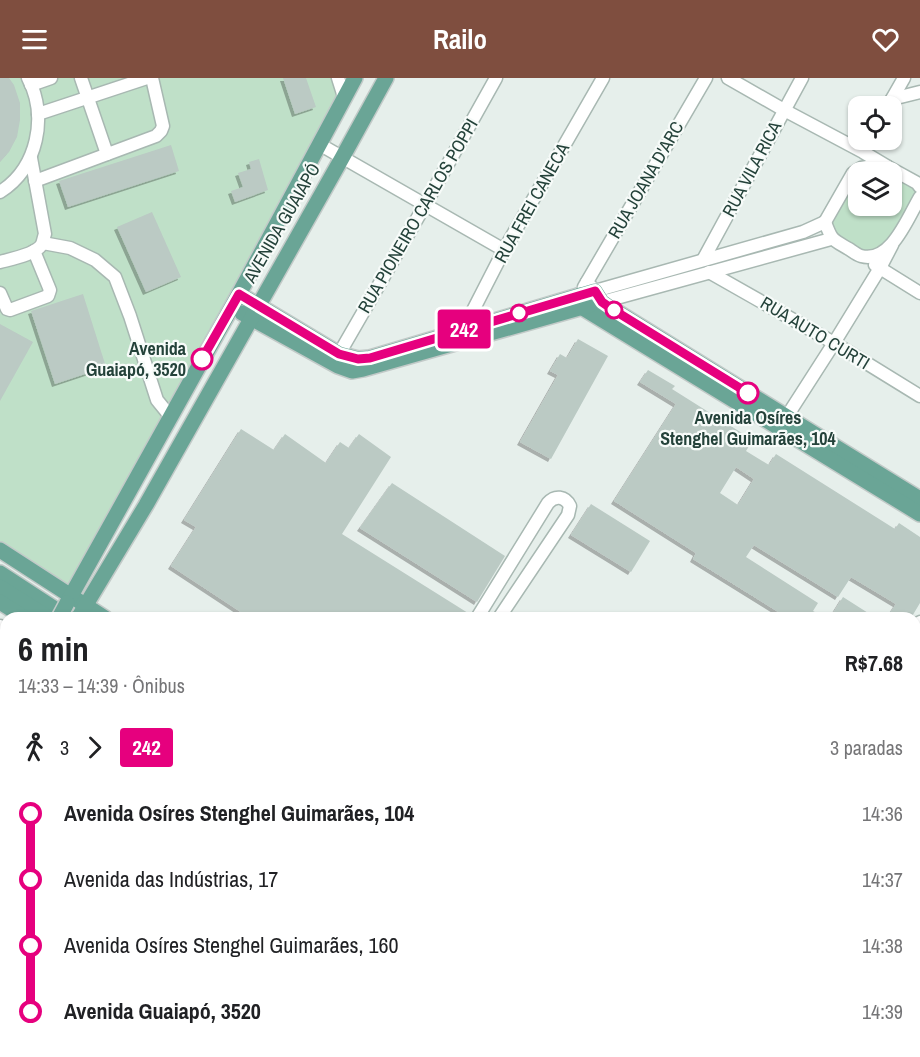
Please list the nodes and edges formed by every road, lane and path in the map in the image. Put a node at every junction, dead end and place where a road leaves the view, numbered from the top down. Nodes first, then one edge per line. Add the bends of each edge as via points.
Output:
1 (51, 78) edge
2 (81, 78) edge
3 (147, 78) edge
4 (152, 78) edge
5 (338, 78) edge
6 (355, 78) edge
7 (386, 78) edge
8 (495, 78) edge
9 (603, 78) edge
10 (706, 78) edge
11 (728, 78) edge
12 (802, 78) edge
13 (904, 78) edge
14 (29, 81) edge
15 (920, 92) edge
16 (894, 96) edge
17 (344, 97) junction
18 (88, 98) junction
19 (902, 99) edge
20 (784, 111) junction
21 (38, 114) junction
22 (319, 144) junction
23 (864, 152) junction
24 (107, 154) junction
25 (31, 158) junction
26 (342, 158) junction
27 (859, 162) edge
28 (880, 162) edge
29 (902, 175) edge
30 (35, 181) junction
31 (848, 182) edge
32 (919, 184) edge
33 (0, 192) edge
34 (920, 197) edge
35 (425, 205) junction
36 (825, 222) junction
37 (831, 238) junction
38 (892, 245) junction
39 (38, 247) junction
40 (504, 250) junction
41 (861, 256) junction
42 (703, 260) junction
43 (0, 262) edge
44 (880, 268) junction
45 (709, 272) junction
46 (0, 293) edge
47 (920, 293) edge
48 (589, 296) junction
49 (235, 300) junction
50 (254, 312) junction
51 (463, 330) junction
52 (834, 343) junction
53 (339, 354) junction
54 (920, 396) edge
55 (170, 416) junction
56 (783, 422) junction
57 (189, 428) junction
58 (920, 499) edge
59 (920, 514) edge
60 (0, 550) edge
61 (0, 573) edge
62 (498, 585) junction
63 (0, 587) edge
64 (514, 595) junction
65 (0, 602) edge
66 (75, 608) edge
67 (16, 612) edge
68 (40, 612) edge
69 (481, 612) edge
70 (503, 612) edge

1 - 14 street
2 - 18 street
3 - 18 street
4 - 24 street via 161,131
5 - 17 street
6 - 17 main road, AVENIDA GUAIAPÓ
7 - 26 main road, AVENIDA GUAIAPÓ
8 - 35 street, RUA PIONEIRO CARLOS POPPI
9 - 40 street, RUA FREI CANECA
10 - 48 street, RUA JOANA D'ARC
11 - 20 street
12 - 20 street, RUA VILA RICA
13 - 16 street
14 - 21 street
15 - 19 street
17 - 22 main road, AVENIDA GUAIAPÓ
18 - 21 street
18 - 24 street
20 - 23 street
20 - 42 street, RUA VILA RICA
21 - 25 street
22 - 26 street
22 - 49 main road, AVENIDA GUAIAPÓ
23 - 27 street
23 - 28 street
24 - 30 street
25 - 30 street
25 - 33 street via 17,178
26 - 35 street
26 - 50 main road, AVENIDA GUAIAPÓ
29 - 32 street
30 - 39 street via 45,234
31 - 36 street
34 - 38 street
35 - 40 street
35 - 53 street, RUA PIONEIRO CARLOS POPPI
36 - 37 street
36 - 42 street via 803,232
37 - 41 street
37 - 45 street
38 - 41 street via 884,253
38 - 44 street
39 - 43 street
39 - 46 street via 50,290 48,296 10,310
39 - 55 street via 70,248 95,260 115,278 157,400
40 - 51 street, RUA FREI CANECA
41 - 44 street
42 - 48 street
44 - 47 street
44 - 52 street
45 - 48 street
45 - 52 street, RUA AUTO CURTI
48 - 50 main road via 352,371
48 - 51 main road
48 - 56 main road
49 - 50 main road
49 - 55 main road, AVENIDA GUAIAPÓ
50 - 53 main road
50 - 57 main road, AVENIDA GUAIAPÓ
51 - 53 main road via 370,358
52 - 54 street, RUA AUTO CURTI
52 - 56 street
55 - 57 main road
55 - 66 main road, AVENIDA GUAIAPÓ
56 - 58 main road
56 - 59 main road
57 - 66 main road, AVENIDA GUAIAPÓ via 146,505
60 - 66 main road
61 - 66 main road
62 - 64 street
62 - 64 street via 548,503 561,497 568,501 568,515
62 - 69 street
63 - 68 main road
64 - 70 street
65 - 67 main road

